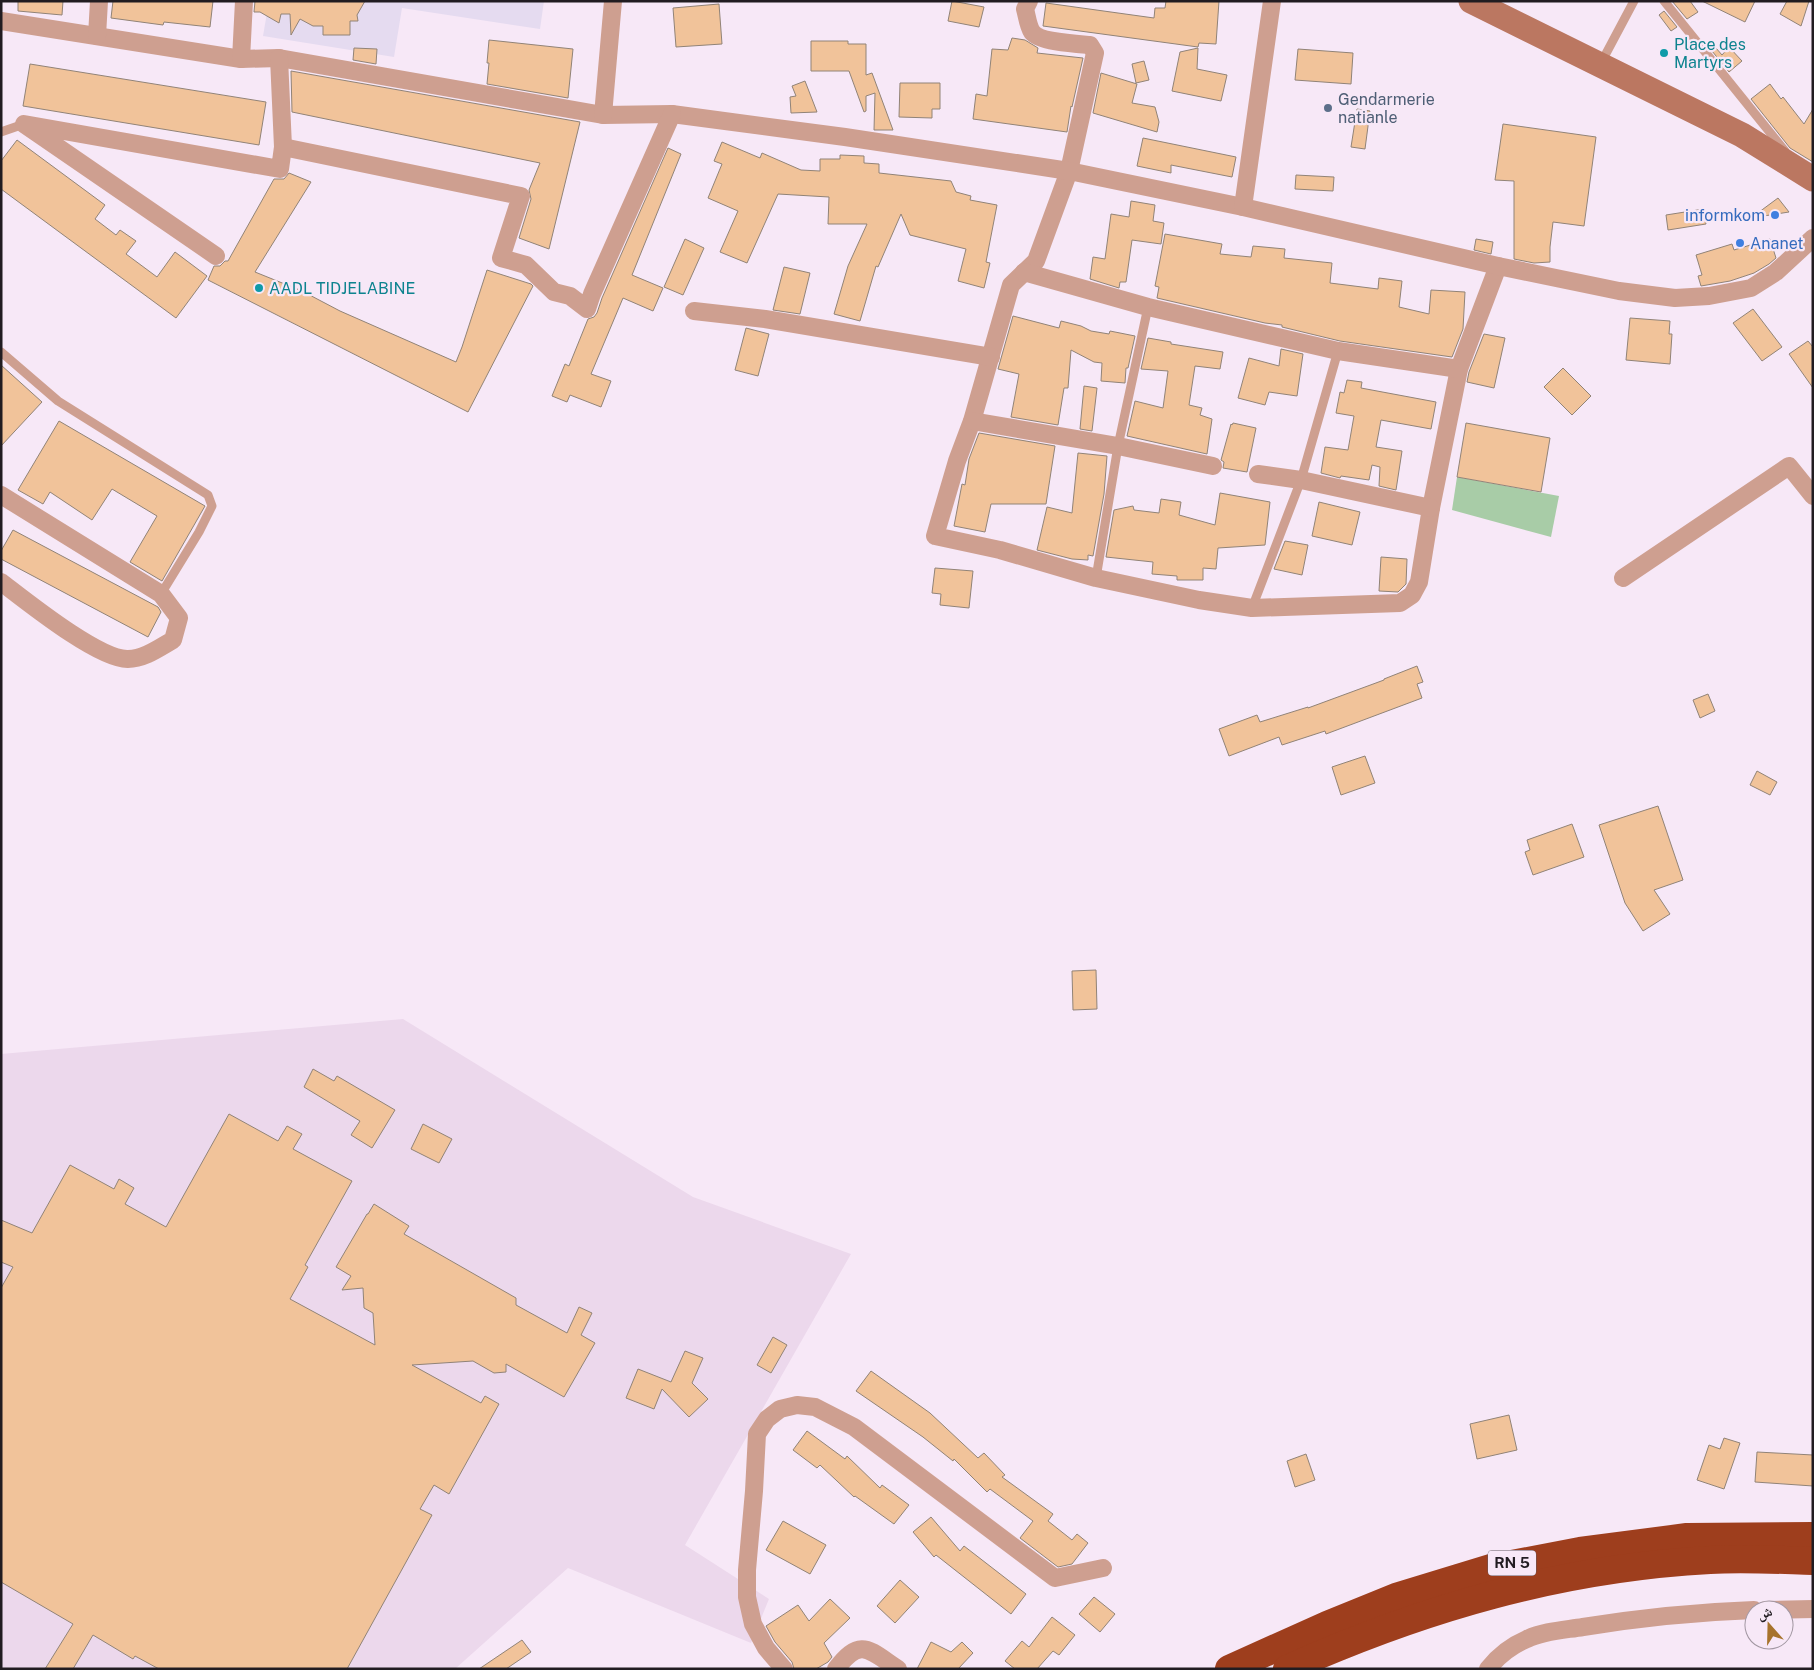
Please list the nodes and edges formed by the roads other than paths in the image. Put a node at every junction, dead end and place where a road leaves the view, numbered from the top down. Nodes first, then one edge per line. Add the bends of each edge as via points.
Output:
1 (99, 1) edge
2 (244, 1) edge
3 (613, 1) edge
4 (1029, 1) edge
5 (1272, 1) edge
6 (1471, 1) edge
7 (1634, 1) edge
8 (1664, 1) edge
9 (1, 21) edge
10 (97, 36) junction
11 (241, 58) junction
12 (279, 58) junction
13 (1600, 64) junction
14 (672, 114) junction
15 (604, 115) junction
16 (24, 124) junction
17 (1, 132) edge
18 (282, 147) junction
19 (1069, 170) junction
20 (1807, 175) edge
21 (1243, 207) junction
22 (1813, 238) edge
23 (216, 256) dead end
24 (1498, 266) junction
25 (1024, 272) junction
26 (1148, 307) junction
27 (694, 311) dead end
28 (1338, 351) junction
29 (1, 352) edge
30 (991, 358) junction
31 (1459, 369) junction
32 (972, 421) junction
33 (1118, 446) junction
34 (1213, 466) dead end
35 (1258, 474) dead end
36 (1301, 480) junction
37 (1, 494) edge
38 (1813, 496) edge
39 (1431, 508) junction
40 (1096, 578) junction
41 (1622, 578) dead end
42 (1, 582) edge
43 (161, 594) junction
44 (1252, 608) junction
45 (1813, 1536) edge
46 (1813, 1561) edge
47 (1103, 1568) dead end
48 (1794, 1609) edge
49 (1813, 1609) edge
50 (1744, 1610) edge
51 (784, 1669) edge
52 (836, 1669) edge
53 (898, 1669) edge
54 (1229, 1669) edge
55 (1287, 1669) edge
56 (1488, 1669) edge

1 - 10 street
2 - 11 street
3 - 15 street
4 - 19 street via 1025,9 1034,34 1059,43 1090,45 1095,53
5 - 21 street
6 - 13 main road
7 - 13 lane
8 - 20 lane
9 - 10 street
10 - 11 street
11 - 12 street
12 - 15 street
12 - 18 street
13 - 20 main road via 1742,136
14 - 15 street
14 - 18 street via 587,309 570,296 554,292 526,265 501,258 521,196
14 - 19 street
16 - 17 lane
16 - 18 street via 280,169
16 - 23 street
19 - 21 street
19 - 25 street via 1036,261
21 - 24 street
22 - 24 street via 1776,272 1751,288 1709,296 1675,298
24 - 31 street
25 - 26 street
25 - 30 street via 1011,284
26 - 28 street
26 - 33 lane
27 - 30 street via 765,319
28 - 31 street
28 - 36 lane
29 - 43 lane via 58,401 208,495 212,506
30 - 32 street
31 - 39 street
32 - 33 street
32 - 40 street via 935,536 1000,550
33 - 34 street
33 - 40 lane
35 - 36 street
36 - 39 street
36 - 44 lane
37 - 43 street
38 - 41 street via 1790,466
39 - 44 street via 1419,582 1412,595 1400,603
40 - 44 street
42 - 43 street via 47,618 111,657 127,659 142,657 173,640 179,618
45 - 54 highway, RN 5 via 1687,1538 1580,1551 1491,1568 1396,1597
46 - 55 highway, RN 5 via 1712,1560 1651,1564 1575,1575 1518,1587 1433,1612
47 - 51 street via 1055,1578 854,1427 815,1407 797,1405 780,1410 766,1419 757,1434 747,1597 753,1624 766,1648
48 - 49 street
50 - 56 street via 1549,1632 1528,1638 1509,1649
52 - 53 street via 848,1654 858,1649 874,1653

